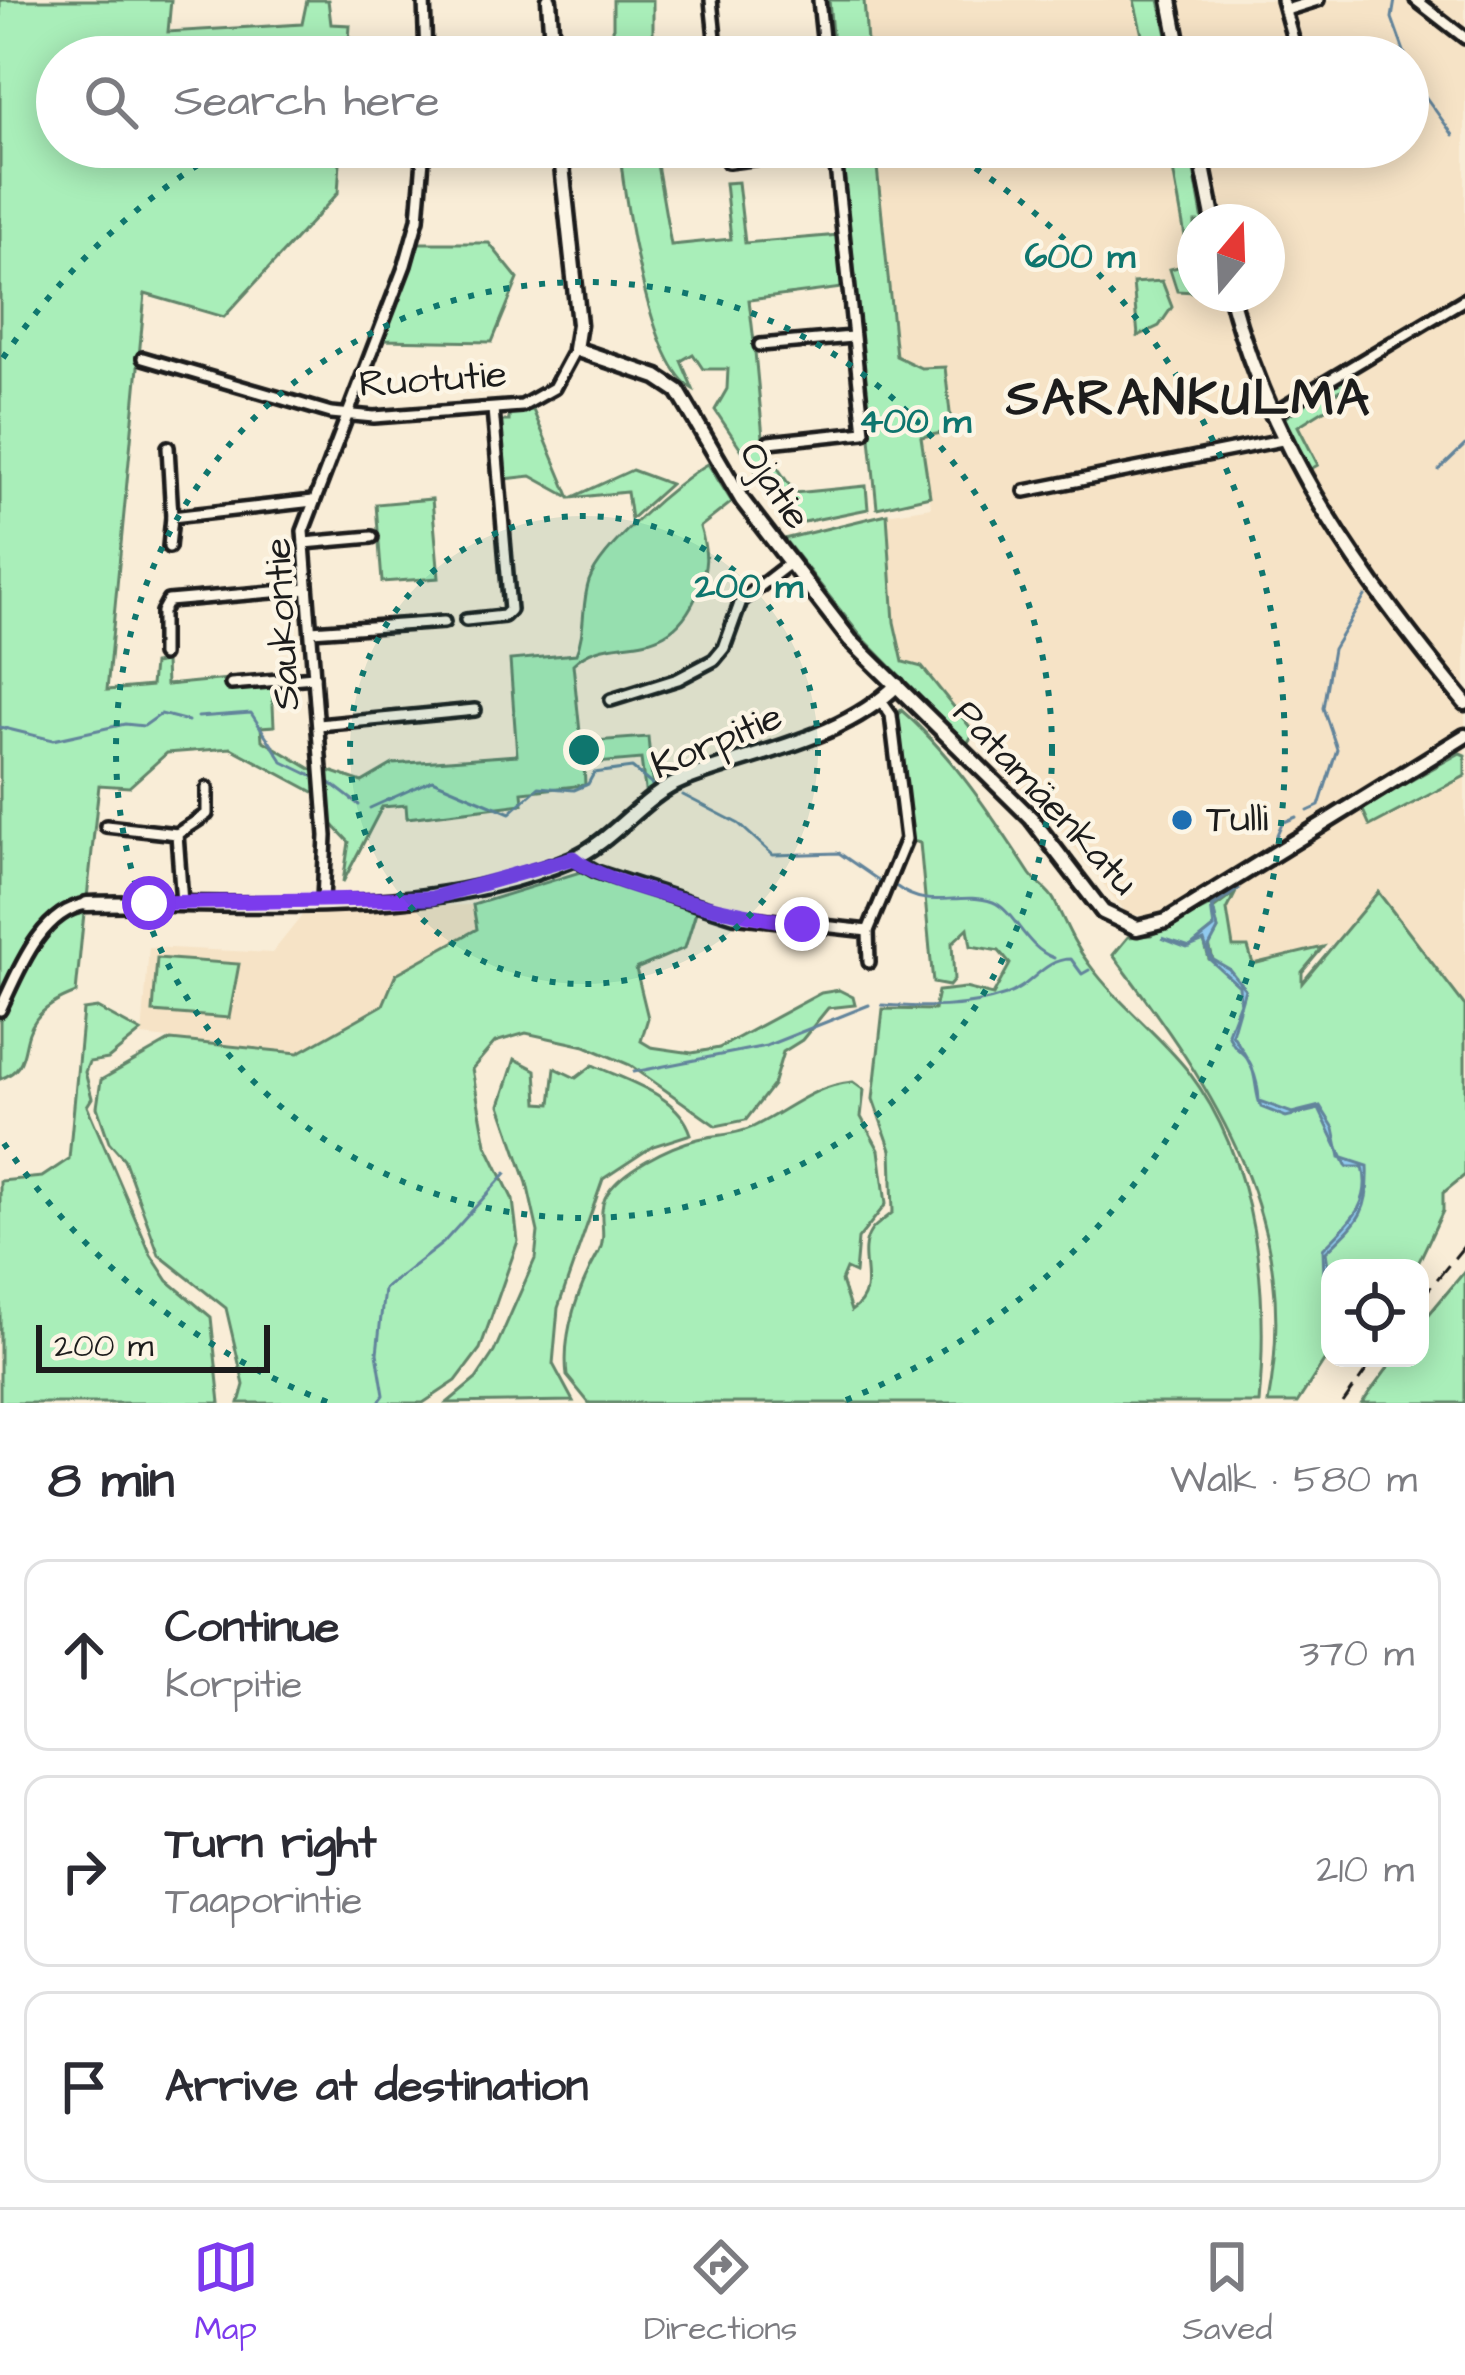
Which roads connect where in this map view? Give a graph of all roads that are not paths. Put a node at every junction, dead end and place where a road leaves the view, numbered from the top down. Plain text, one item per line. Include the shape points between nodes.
1 (424, 0) edge
2 (549, 0) edge
3 (712, 0) edge
4 (819, 0) edge
5 (1170, 0) edge
6 (1318, 0) edge
7 (1417, 0) edge
8 (1284, 5) edge
9 (425, 36) edge
10 (552, 36) edge
11 (715, 36) edge
12 (822, 36) edge
13 (1177, 36) edge
14 (1292, 36) edge
15 (1465, 38) edge
16 (421, 168) edge
17 (562, 168) edge
18 (836, 168) edge
19 (1203, 168) edge
20 (1210, 204) edge
21 (1465, 299) edge
22 (1236, 312) edge
23 (852, 337) junction
24 (760, 344) dead end
25 (575, 350) junction
26 (143, 358) dead end
27 (493, 410) junction
28 (347, 416) junction
29 (1271, 416) junction
30 (1282, 440) junction
31 (770, 442) dead end
32 (169, 447) dead end
33 (1025, 491) dead end
34 (313, 501) junction
35 (172, 517) junction
36 (372, 537) dead end
37 (304, 543) junction
38 (169, 547) dead end
39 (790, 563) junction
40 (307, 589) junction
41 (466, 620) dead end
42 (444, 622) dead end
43 (311, 632) junction
44 (162, 655) dead end
45 (314, 676) junction
46 (231, 684) dead end
47 (897, 685) junction
48 (611, 700) dead end
49 (881, 701) junction
50 (1465, 704) edge
51 (475, 710) dead end
52 (319, 725) junction
53 (1465, 736) edge
54 (207, 788) dead end
55 (106, 826) dead end
56 (177, 834) junction
57 (573, 858) junction
58 (323, 902) junction
59 (182, 903) junction
60 (87, 904) joint
61 (868, 931) junction
62 (869, 962) dead end
63 (0, 1010) edge

1 - 9 street
2 - 10 street
3 - 11 street
4 - 12 street
5 - 13 street
6 - 8 street
7 - 15 street
8 - 14 street
16 - 28 street, Saukontie via 410,246
17 - 25 street
18 - 23 street
19 - 20 street
21 - 29 street
22 - 29 street
23 - 24 street
23 - 31 street via 864,432
25 - 27 street, Ruotutie via 544,397
25 - 39 street, Ojatie via 679,392
26 - 28 street, Ruotutie
27 - 28 street, Ruotutie
27 - 41 street via 510,610
28 - 34 street, Saukontie
29 - 30 street
30 - 33 street
30 - 50 street via 1333,532
32 - 35 street
34 - 35 street
34 - 37 street, Saukontie
35 - 38 street
36 - 37 street
37 - 40 street, Saukontie
39 - 47 street, Ojatie
39 - 48 street via 741,601 714,660
40 - 43 street, Saukontie
40 - 44 street via 168,601
42 - 43 street
43 - 45 street, Saukontie
45 - 46 street
45 - 52 street, Saukontie
47 - 49 street
47 - 53 street, Patamäenkatu via 1030,818 1103,912 1137,928 1166,921
49 - 57 street, Korpitie via 865,714 679,782
49 - 61 street via 891,715 907,839
51 - 52 street
52 - 58 street, Saukontie
54 - 56 street via 207,814
55 - 56 street
56 - 59 street
57 - 58 street, Korpitie via 454,896
57 - 61 street via 733,916
58 - 59 street, Korpitie
59 - 60 street, Korpitie
60 - 63 street via 46,927
61 - 62 street

